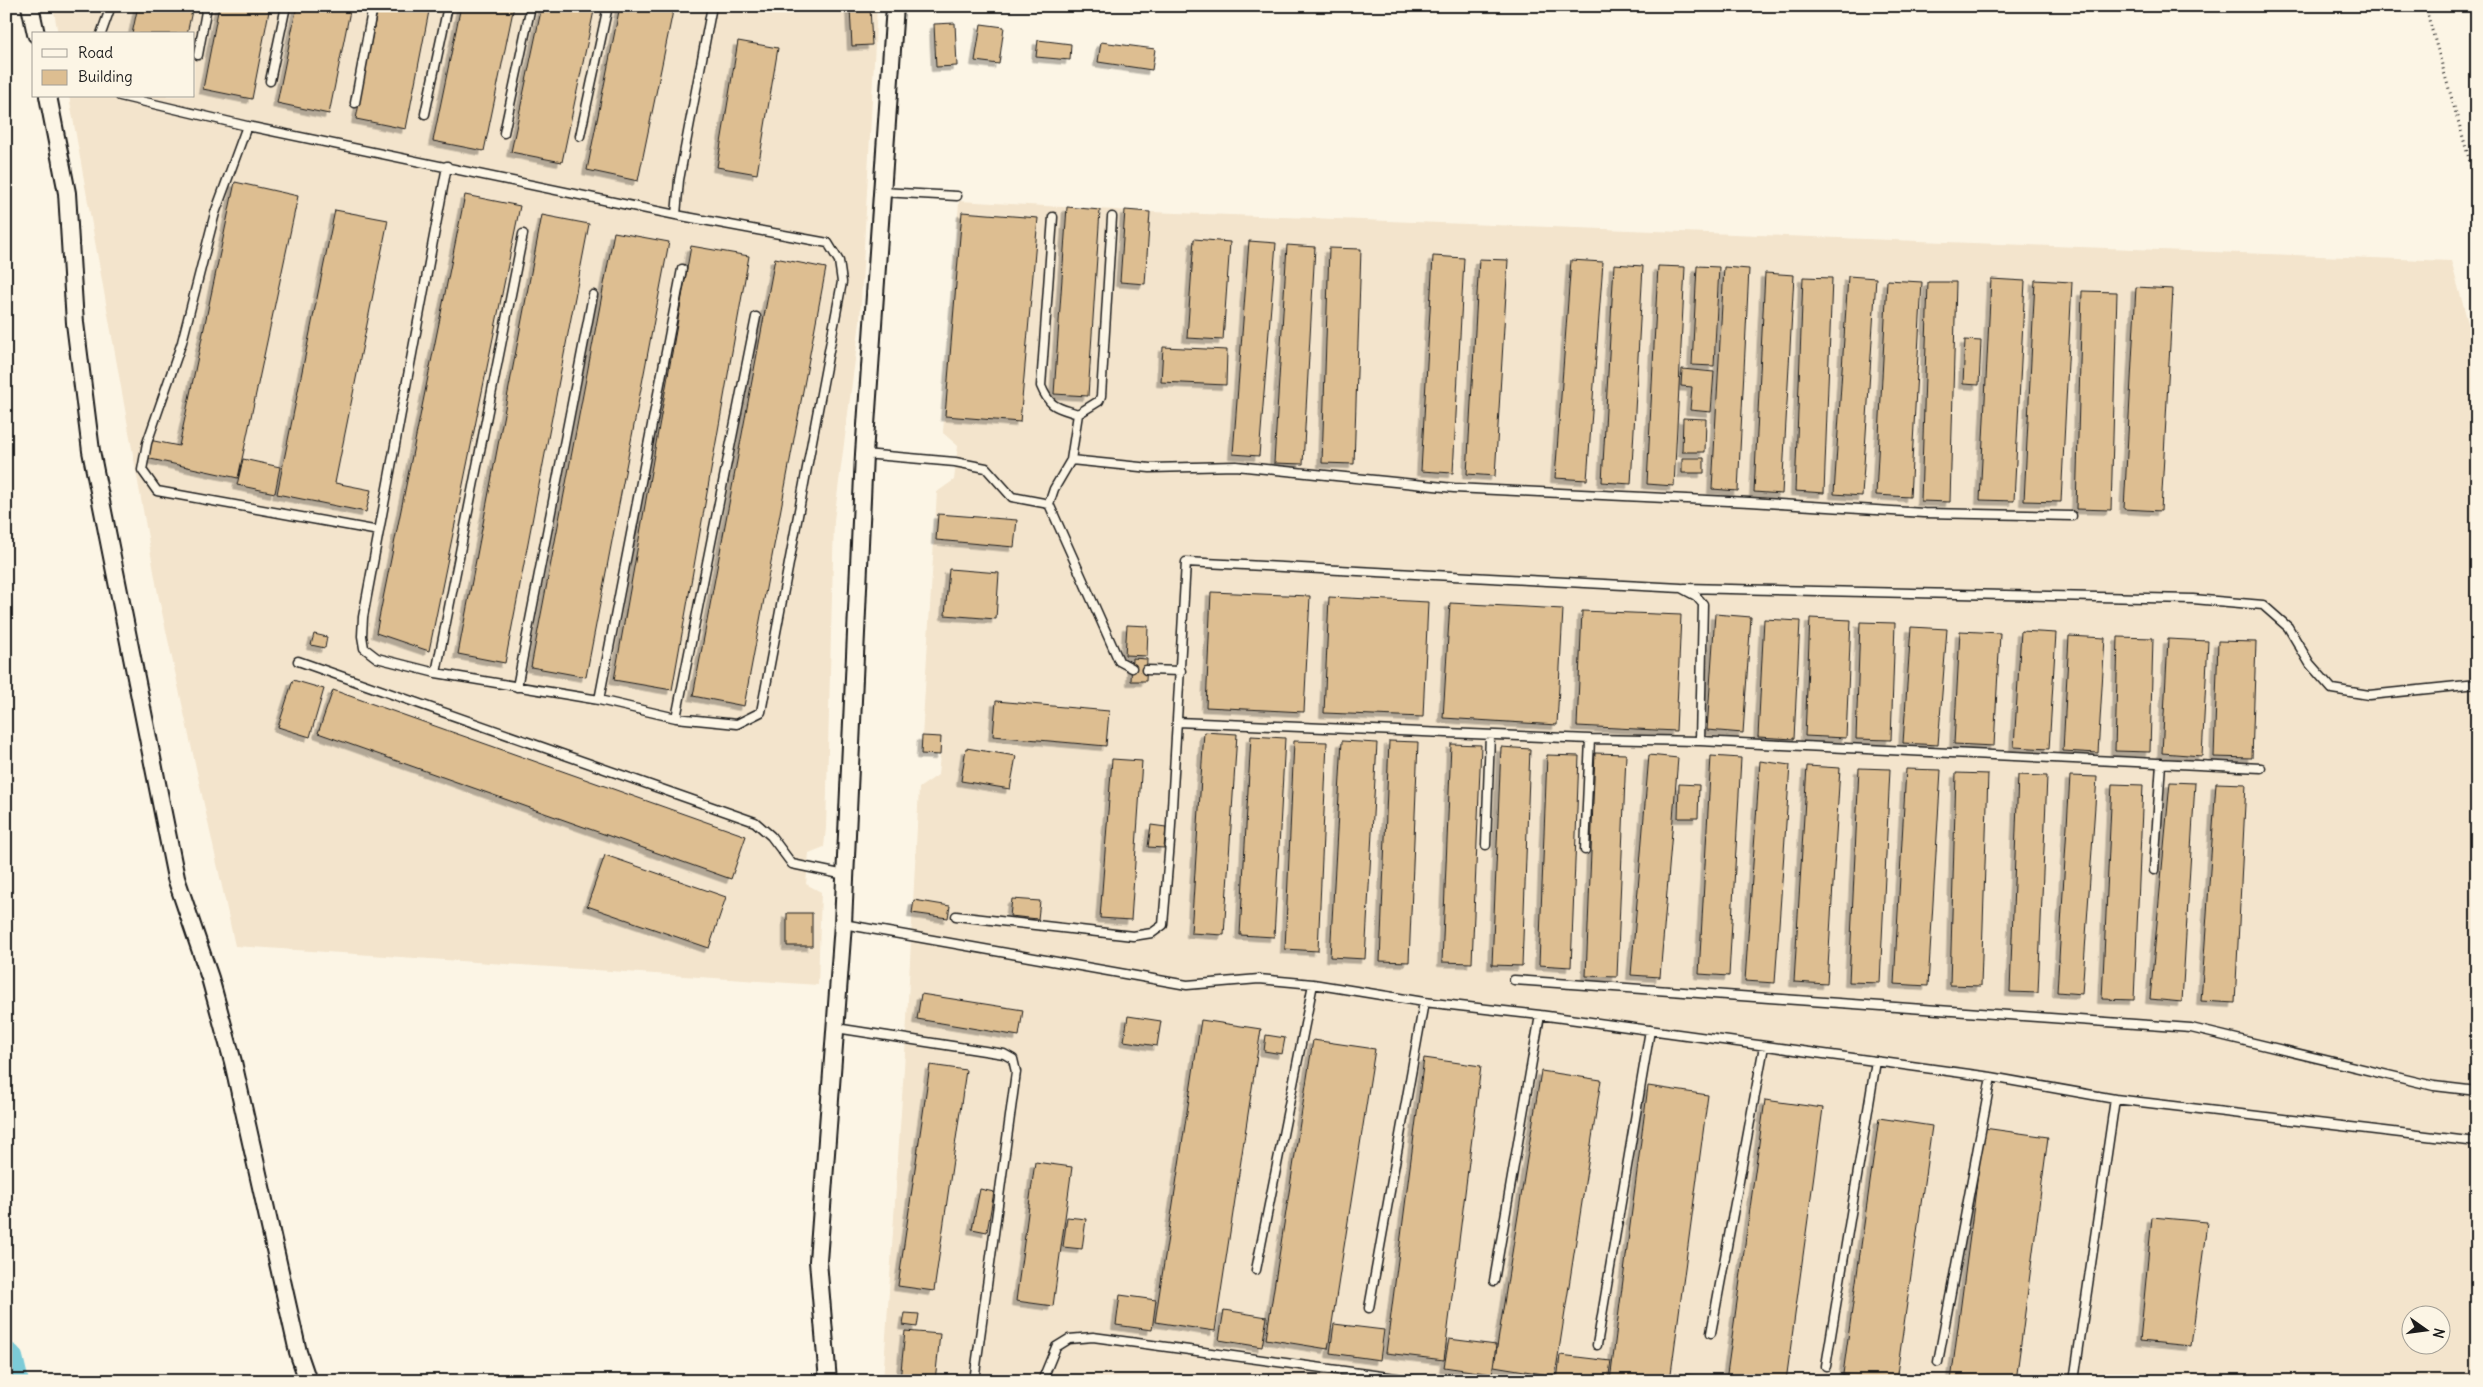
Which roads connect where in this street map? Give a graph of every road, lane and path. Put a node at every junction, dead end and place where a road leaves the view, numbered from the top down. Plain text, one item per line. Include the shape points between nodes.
1 (30, 6) edge
2 (111, 6) edge
3 (207, 6) edge
4 (286, 6) edge
5 (373, 6) edge
6 (448, 6) edge
7 (531, 6) edge
8 (608, 6) edge
9 (712, 6) edge
10 (895, 6) edge
11 (2425, 6) edge
12 (36, 32) edge
13 (102, 32) edge
14 (198, 55) dead end
15 (270, 81) dead end
16 (48, 98) edge
17 (128, 98) edge
18 (355, 102) dead end
19 (425, 114) dead end
20 (247, 126) junction
21 (504, 132) dead end
22 (580, 136) dead end
23 (447, 166) junction
24 (2477, 186) edge
25 (881, 192) junction
26 (957, 196) dead end
27 (676, 215) junction
28 (1053, 217) dead end
29 (1112, 217) dead end
30 (523, 234) dead end
31 (682, 270) dead end
32 (593, 295) dead end
33 (756, 317) dead end
34 (1078, 414) junction
35 (864, 454) junction
36 (1071, 460) junction
37 (1049, 504) junction
38 (2072, 516) dead end
39 (379, 531) junction
40 (1681, 588) junction
41 (298, 661) dead end
42 (1132, 668) dead end
43 (1146, 670) dead end
44 (1181, 671) junction
45 (436, 673) junction
46 (2477, 684) edge
47 (517, 688) junction
48 (599, 700) junction
49 (676, 718) junction
50 (1177, 722) junction
51 (1490, 735) junction
52 (1590, 739) junction
53 (1700, 741) junction
54 (2161, 763) junction
55 (2261, 768) dead end
56 (1486, 845) dead end
57 (1585, 850) dead end
58 (2154, 870) dead end
59 (845, 875) junction
60 (956, 916) dead end
61 (843, 924) junction
62 (1514, 980) dead end
63 (1313, 984) junction
64 (1424, 1002) junction
65 (1540, 1015) junction
66 (836, 1028) junction
67 (1650, 1030) junction
68 (1764, 1046) junction
69 (1876, 1061) junction
70 (1991, 1077) junction
71 (2477, 1091) edge
72 (2115, 1099) junction
73 (2477, 1142) edge
74 (1256, 1270) dead end
75 (1494, 1281) dead end
76 (1369, 1308) dead end
77 (1711, 1334) dead end
78 (1597, 1345) dead end
79 (1938, 1362) dead end
80 (1826, 1366) dead end
81 (308, 1381) edge
82 (828, 1381) edge
83 (974, 1381) edge
84 (1042, 1381) edge
85 (1418, 1381) edge
86 (2074, 1381) edge

1 - 12 street
2 - 13 lane
3 - 14 lane
4 - 15 lane
5 - 18 lane
6 - 19 lane
7 - 21 lane
8 - 22 lane
9 - 27 lane via 679,180
10 - 25 street
11 - 24 path
16 - 81 street via 67,193 75,322 91,451 176,878 210,978 233,1062 298,1352
17 - 20 lane
20 - 23 lane
20 - 39 lane via 216,213 182,342 147,444 142,470 157,491
23 - 27 lane
23 - 39 lane
25 - 26 lane
25 - 35 street
27 - 49 lane via 828,243 839,260 842,282 761,712 737,724
28 - 34 lane via 1041,386 1047,401 1054,407
29 - 34 lane via 1101,396 1099,401
30 - 45 lane
31 - 48 lane
32 - 47 lane
33 - 49 lane
34 - 36 lane
35 - 37 lane via 986,468 1012,497
35 - 59 street
36 - 37 lane
36 - 38 lane via 1150,468 1236,466 1454,488 1924,513
37 - 42 lane via 1119,661
39 - 45 lane via 364,617 364,648 377,658
40 - 44 lane via 1186,562
40 - 46 lane via 2193,599 2263,605 2288,627 2310,664 2332,690 2369,695
40 - 53 lane via 1703,604
41 - 59 lane via 755,822 771,836 792,864
43 - 44 lane
44 - 50 lane
45 - 47 lane
47 - 48 lane
48 - 49 lane
50 - 51 lane
50 - 60 lane via 1162,924 1152,934 1132,936
51 - 52 lane
51 - 56 lane
52 - 53 lane
52 - 57 lane
53 - 54 lane
54 - 55 lane
54 - 58 lane
59 - 61 street
61 - 63 lane via 1187,985 1259,978
61 - 66 street
62 - 71 lane via 2191,1028 2434,1086
63 - 64 lane
63 - 74 lane
64 - 65 lane
64 - 76 lane
65 - 67 lane
65 - 75 lane
66 - 82 street via 818,1261
66 - 83 lane via 1004,1054 1013,1059 1016,1072
67 - 68 lane
67 - 78 lane
68 - 69 lane
68 - 77 lane
69 - 70 lane
69 - 80 lane
70 - 72 lane
70 - 79 lane
72 - 73 lane
72 - 86 lane
84 - 85 lane via 1056,1347 1068,1339 1093,1337

